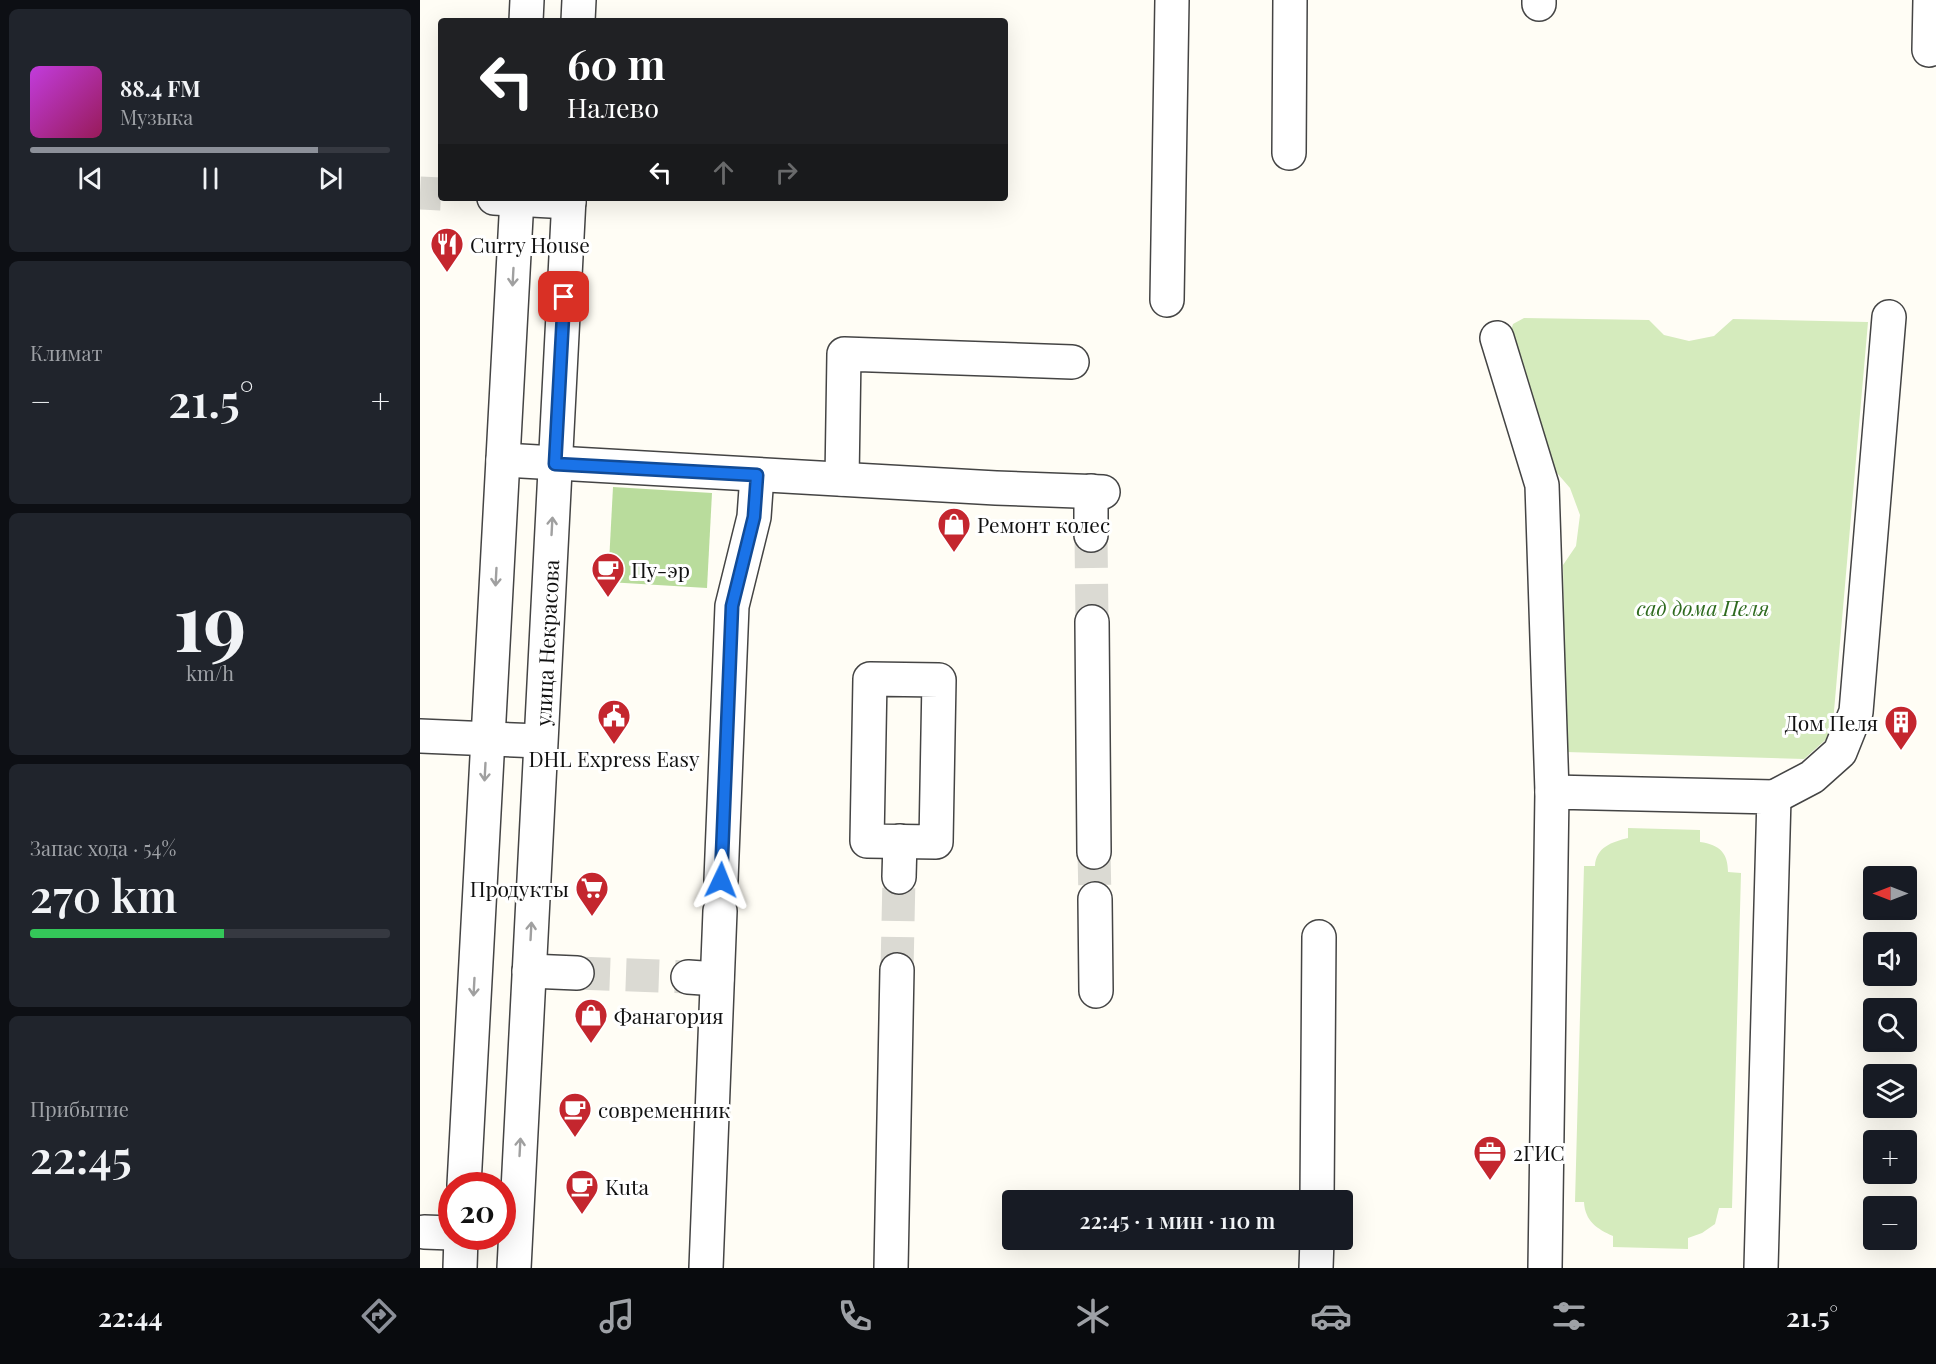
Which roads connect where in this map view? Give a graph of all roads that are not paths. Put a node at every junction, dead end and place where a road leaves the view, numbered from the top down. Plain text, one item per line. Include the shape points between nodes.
1 (527, 0) edge
2 (579, 0) edge
3 (1172, 0) edge
4 (1290, 0) edge
5 (1930, 0) edge
6 (526, 18) edge
7 (578, 18) edge
8 (1929, 50) dead end
9 (1289, 153) dead end
10 (510, 201) edge
11 (569, 201) edge
12 (1167, 300) dead end
13 (1889, 317) dead end
14 (1497, 338) dead end
15 (1072, 362) dead end
16 (503, 460) junction
17 (555, 464) junction
18 (757, 475) junction
19 (842, 479) junction
20 (1091, 535) tunnel mouth
21 (1092, 622) tunnel mouth
22 (420, 736) edge
23 (487, 738) junction
24 (540, 741) junction
25 (1552, 792) junction
26 (1774, 797) junction
27 (900, 841) junction
28 (1094, 852) tunnel mouth
29 (899, 877) tunnel mouth
30 (1095, 899) tunnel mouth
31 (1319, 937) dead end
32 (897, 970) tunnel mouth
33 (529, 971) junction
34 (577, 973) tunnel mouth
35 (1096, 991) dead end
36 (465, 1172) edge
37 (1317, 1190) edge
38 (461, 1250) edge
39 (1317, 1250) edge
40 (460, 1268) edge
41 (514, 1268) edge
42 (706, 1268) edge
43 (891, 1268) edge
44 (1316, 1268) edge
45 (1545, 1268) edge
46 (1761, 1268) edge

1 - 6 street
2 - 7 street
3 - 12 street
4 - 9 street
5 - 8 street
10 -> 16 street
11 - 17 street, улица Некрасова
13 - 26 street via 1856,712 1840,752 1812,777
14 - 25 street via 1542,485
15 - 19 street via 844,354
16 - 17 street
16 -> 23 street
17 - 18 street
24 -> 17 street, улица Некрасова
18 - 19 street
18 - 42 street via 754,517 732,606 721,896 703,978
19 - 20 street via 1097,491
21 - 28 street
22 - 23 street
23 - 24 street
23 -> 36 street
33 -> 24 street, улица Некрасова
25 - 26 street
25 - 45 street
26 - 46 street
27 - 27 street via 867,841 870,679 939,680 936,842
27 - 29 street
30 - 35 street
31 - 37 street
32 - 43 street
33 - 34 street
41 -> 33 street, улица Некрасова
38 - 40 street
39 - 44 street

